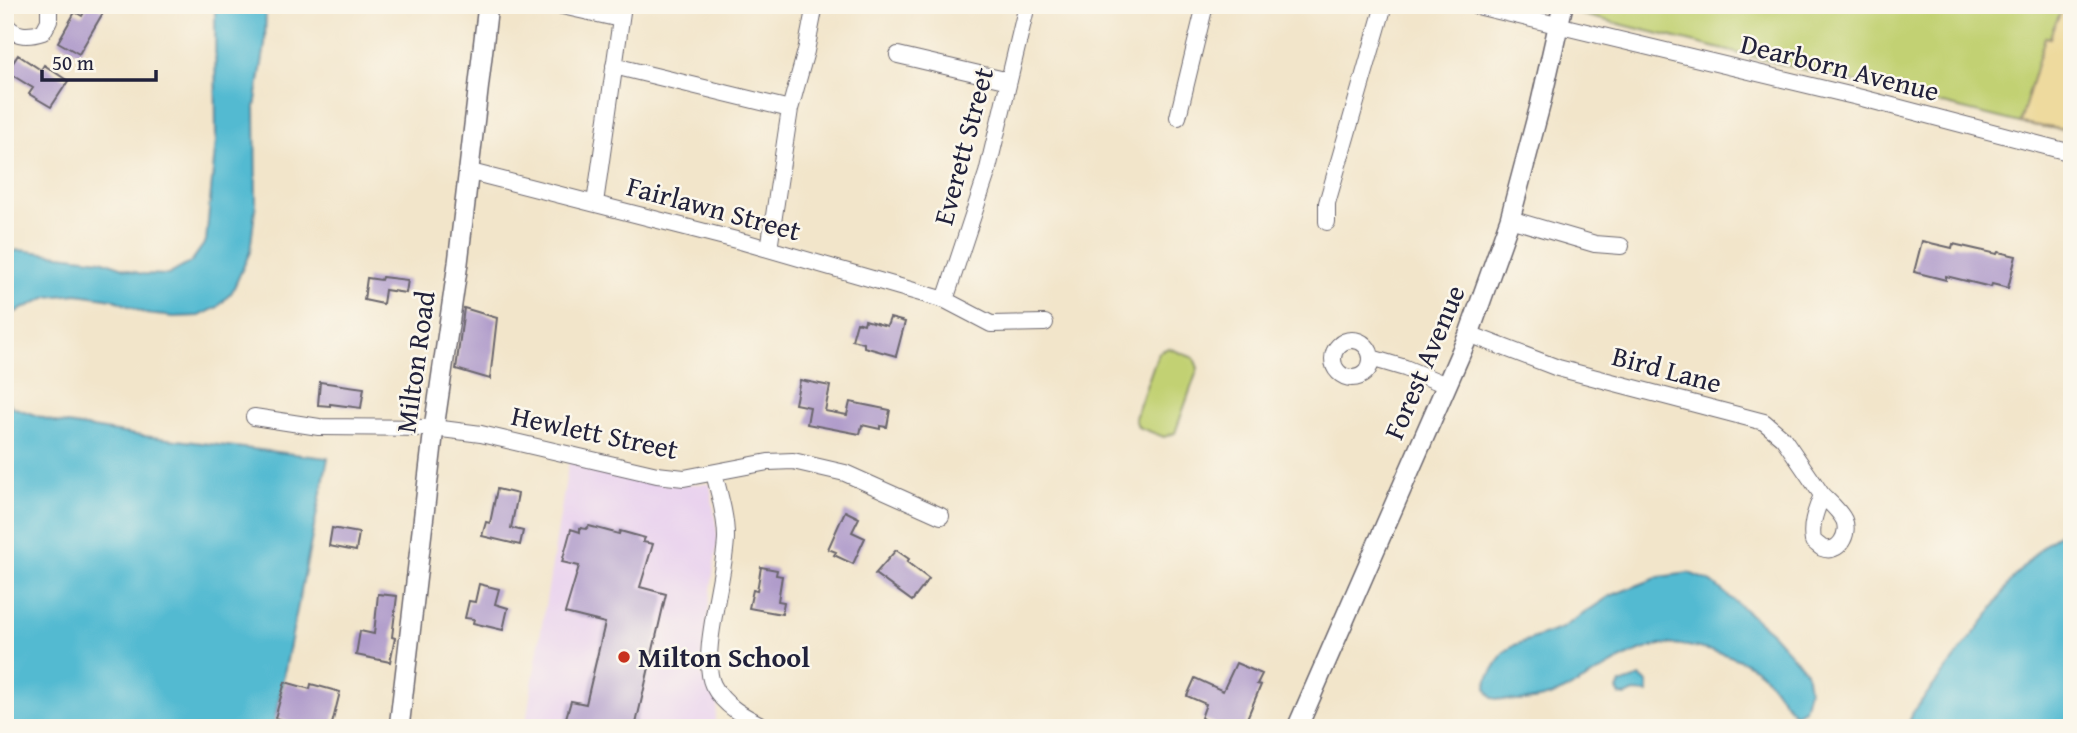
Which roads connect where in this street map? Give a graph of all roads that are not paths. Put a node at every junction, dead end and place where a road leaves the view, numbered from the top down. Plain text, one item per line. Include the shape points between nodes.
1 (49, 5) edge
2 (488, 5) edge
3 (558, 5) edge
4 (815, 5) edge
5 (1027, 5) edge
6 (1205, 5) edge
7 (1384, 5) edge
8 (1473, 5) edge
9 (1563, 5) edge
10 (621, 12) edge
11 (5, 23) edge
12 (1559, 25) junction
13 (898, 55) dead end
14 (614, 66) junction
15 (1009, 80) junction
16 (790, 109) junction
17 (1178, 117) dead end
18 (2072, 153) edge
19 (467, 171) junction
20 (594, 203) junction
21 (1510, 219) junction
22 (1327, 222) dead end
23 (1621, 246) dead end
24 (769, 249) junction
25 (946, 300) junction
26 (1045, 323) dead end
27 (1469, 334) junction
28 (1371, 358) dead end
29 (1446, 386) junction
30 (254, 417) dead end
31 (433, 428) junction
32 (714, 474) junction
33 (1822, 495) dead end
34 (942, 516) dead end
35 (399, 728) edge
36 (767, 728) edge
37 (1297, 728) edge

1 - 11 street via 49,21 36,35 18,35
2 - 19 street, Milton Road
3 - 10 street
4 - 16 street
5 - 15 street, Everett Street
6 - 17 street
7 - 22 street via 1327,203
8 - 12 street, Dearborn Avenue
9 - 12 street, Forest Avenue
10 - 14 street
12 - 18 street, Dearborn Avenue
12 - 21 street, Forest Avenue
13 - 15 street
14 - 16 street
14 - 20 street
15 - 25 street, Everett Street
16 - 24 street
19 - 20 street, Fairlawn Street
19 - 31 street, Milton Road
20 - 24 street, Fairlawn Street
21 - 23 street via 1595,244
21 - 27 street, Forest Avenue
24 - 25 street, Fairlawn Street
25 - 26 street, Fairlawn Street via 991,324
27 - 29 street, Forest Avenue
27 - 33 street, Bird Lane via 1558,368 1764,422 1783,438
28 - 29 street
29 - 37 street, Forest Avenue
30 - 31 street, Hewlett Street via 320,427
31 - 32 street, Hewlett Street via 481,434 657,475
31 - 35 street, Milton Road
32 - 34 street via 768,462 810,464 845,473
32 - 36 street, Hewlett Street via 726,539 709,663 713,685 730,707

